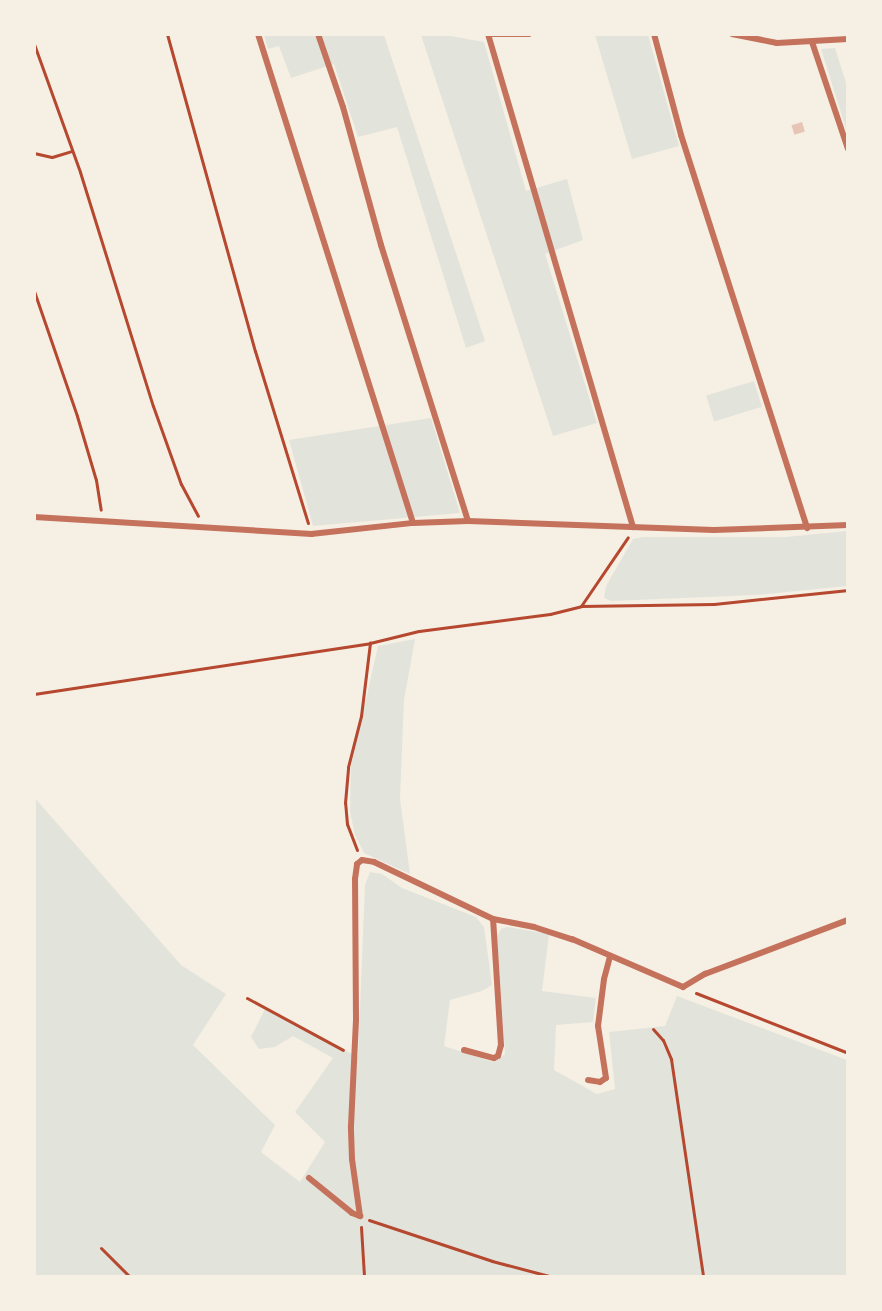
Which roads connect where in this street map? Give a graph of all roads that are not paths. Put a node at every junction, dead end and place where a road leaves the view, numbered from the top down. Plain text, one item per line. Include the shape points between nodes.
1 (258, 34) edge
2 (318, 34) edge
3 (489, 34) edge
4 (529, 34) edge
5 (654, 34) edge
6 (732, 34) edge
7 (848, 39) edge
8 (812, 42) junction
9 (848, 149) edge
10 (34, 518) edge
11 (468, 521) junction
12 (413, 523) junction
13 (848, 525) edge
14 (633, 527) junction
15 (807, 528) junction
16 (493, 919) junction
17 (848, 920) edge
18 (610, 957) junction
19 (464, 1050) dead end
20 (588, 1080) dead end
21 (309, 1178) dead end

1 - 12 street
2 - 11 street
3 - 4 street
3 - 14 street
5 - 15 street via 681,135
6 - 8 street via 766,42
7 - 8 street
8 - 9 street
10 - 12 street via 311,534
11 - 12 street
11 - 14 street
13 - 15 street
14 - 15 street
16 - 18 street via 544,930
16 - 19 street via 501,1045 494,1058
16 - 21 street via 374,862 362,860 357,864 352,1160 360,1216
17 - 18 street via 705,974 683,987
18 - 20 street via 598,1026 606,1078 600,1082

